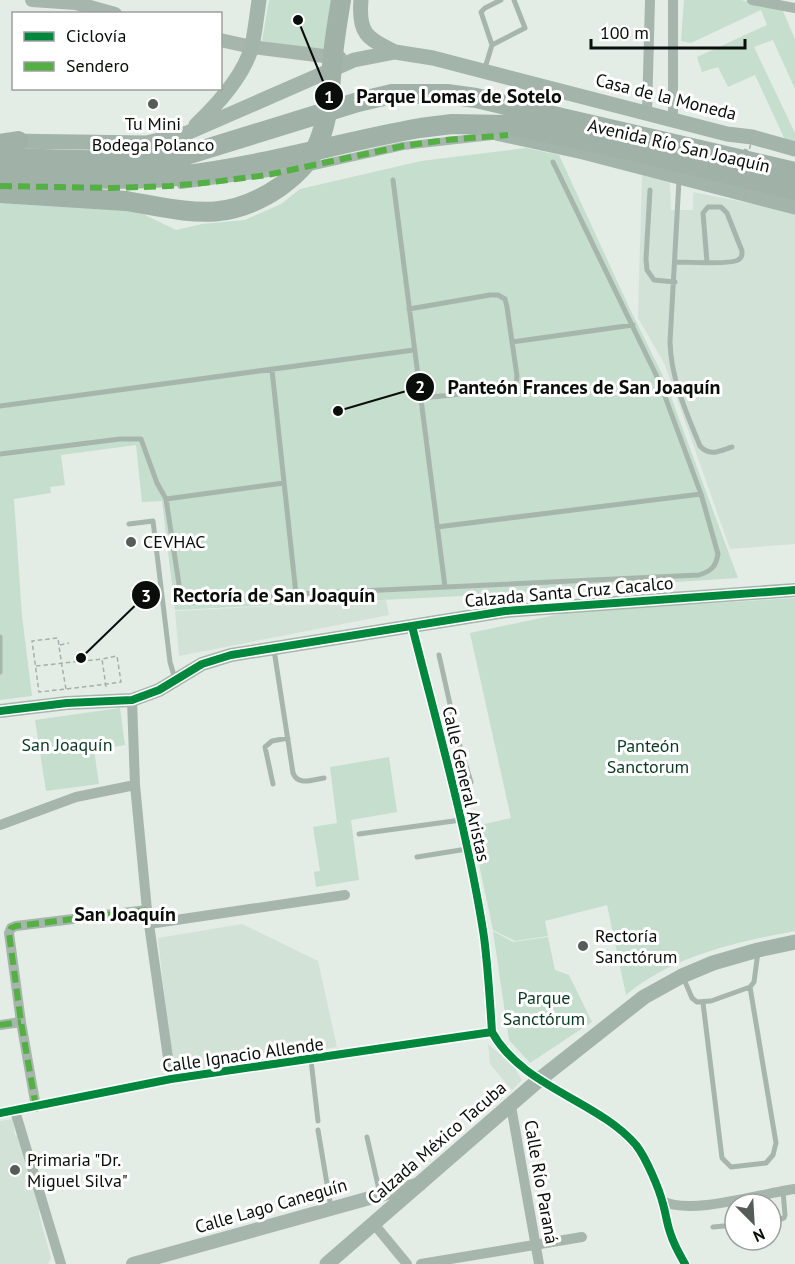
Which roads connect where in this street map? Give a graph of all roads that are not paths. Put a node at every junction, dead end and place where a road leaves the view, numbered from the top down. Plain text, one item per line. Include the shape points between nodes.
1 (32, 0) edge
2 (260, 0) edge
3 (341, 0) edge
4 (361, 0) edge
5 (501, 0) edge
6 (514, 0) edge
7 (650, 0) edge
8 (673, 0) edge
9 (752, 0) edge
10 (795, 8) edge
11 (108, 12) edge
12 (222, 40) edge
13 (492, 45) junction
14 (252, 47) junction
15 (395, 52) junction
16 (354, 60) junction
17 (484, 71) junction
18 (647, 113) junction
19 (673, 119) junction
20 (452, 124) junction
21 (187, 133) junction
22 (508, 135) junction
23 (6, 142) edge
24 (795, 148) edge
25 (0, 158) edge
26 (553, 162) dead end
27 (795, 172) edge
28 (0, 176) edge
29 (680, 177) junction
30 (393, 180) dead end
31 (0, 186) edge
32 (650, 190) dead end
33 (795, 190) edge
34 (0, 193) edge
35 (795, 207) edge
36 (675, 261) junction
37 (707, 262) junction
38 (675, 282) junction
39 (409, 309) junction
40 (633, 325) junction
41 (512, 342) junction
42 (414, 350) junction
43 (272, 370) junction
44 (422, 398) junction
45 (0, 406) edge
46 (732, 447) dead end
47 (0, 454) edge
48 (284, 483) junction
49 (701, 494) junction
50 (166, 499) junction
51 (129, 524) dead end
52 (437, 527) junction
53 (445, 587) junction
54 (795, 590) edge
55 (296, 594) junction
56 (412, 626) junction
57 (0, 637) edge
58 (274, 648) junction
59 (438, 655) dead end
60 (0, 672) edge
61 (175, 679) junction
62 (132, 700) junction
63 (0, 711) edge
64 (288, 738) junction
65 (458, 740) junction
66 (440, 741) junction
67 (324, 778) dead end
68 (471, 782) dead end
69 (273, 784) dead end
70 (135, 785) junction
71 (461, 820) junction
72 (0, 825) edge
73 (359, 834) dead end
74 (467, 849) junction
75 (417, 857) dead end
76 (345, 895) dead end
77 (147, 910) junction
78 (149, 924) junction
79 (795, 942) edge
80 (758, 950) junction
81 (682, 976) junction
82 (750, 987) junction
83 (703, 1003) junction
84 (21, 1022) junction
85 (0, 1025) edge
86 (492, 1032) junction
87 (310, 1060) junction
88 (540, 1079) junction
89 (171, 1080) junction
90 (511, 1106) junction
91 (36, 1107) junction
92 (15, 1111) junction
93 (0, 1113) edge
94 (318, 1121) dead end
95 (318, 1130) dead end
96 (367, 1137) dead end
97 (420, 1184) junction
98 (795, 1189) edge
99 (783, 1191) junction
100 (380, 1194) junction
101 (663, 1201) junction
102 (684, 1206) junction
103 (331, 1208) junction
104 (783, 1218) edge
105 (667, 1223) junction
106 (374, 1224) junction
107 (723, 1226) edge
108 (712, 1227) dead end
109 (582, 1237) dead end
110 (535, 1244) junction
111 (61, 1264) edge
112 (133, 1264) edge
113 (327, 1264) edge
114 (407, 1264) edge
115 (421, 1264) edge
116 (539, 1264) edge
117 (686, 1264) edge

1 - 11 street via 76,3
2 - 14 main road
3 - 34 highway, bridge via 326,120 319,142 304,165 264,198 220,212
4 - 15 main road via 360,17 366,35
5 - 13 lane via 481,12
6 - 13 lane via 525,28
7 - 18 street
8 - 19 street
9 - 10 street
12 - 14 street
13 - 17 lane
14 - 16 street
14 - 21 main road via 237,78 212,110
15 - 16 main road, Casa de la Moneda
15 - 17 main road, Casa de la Moneda
16 - 21 main road, Casa de la Moneda
17 - 18 main road, Casa de la Moneda
18 - 19 main road, Casa de la Moneda
19 - 24 main road, Casa de la Moneda
20 - 22 main road
20 - 28 highway, Avenida Río San Joaquín via 178,176
20 - 33 highway, Avenida Río San Joaquín via 509,125
21 - 23 main road via 147,142
22 - 29 main road
22 - 31 street via 403,146 267,175 213,182 111,188
25 - 27 highway, Avenida Río San Joaquín via 121,161 180,157 358,102 418,93 476,98
26 - 40 lane
29 - 35 main road
29 - 36 lane
30 - 39 lane
32 - 38 lane via 647,270 654,280
36 - 37 lane
36 - 38 lane
37 - 37 lane via 733,261 742,256 727,213 721,207 708,207 703,213
38 - 46 lane via 670,342 675,380 705,452
39 - 41 lane via 498,295 505,298
39 - 42 lane
40 - 41 lane
40 - 49 lane via 660,382
41 - 44 lane via 517,376 516,385 510,389
42 - 43 lane
42 - 44 lane
43 - 45 lane
43 - 48 lane
44 - 52 lane
47 - 50 lane via 141,439
48 - 50 lane
48 - 55 lane
49 - 52 lane
49 - 53 lane via 718,555 716,564 699,575
50 - 55 lane via 178,585 185,598 193,602
51 - 61 lane via 153,521
52 - 53 lane
53 - 55 lane
54 - 56 street, Calzada Santa Cruz Cacalco via 504,611
56 - 58 street, Calzada Santa Cruz Cacalco
56 - 66 street, Calle General Aristas
57 - 60 lane
58 - 61 street, Calzada Santa Cruz Cacalco via 216,659
58 - 64 lane
59 - 65 lane
61 - 62 street, Calzada Santa Cruz Cacalco
62 - 63 street, Calzada Santa Cruz Cacalco
62 - 70 street
64 - 67 lane via 292,773 297,780
64 - 69 lane via 272,741 266,747
65 - 66 lane
65 - 68 lane
66 - 71 street, Calle General Aristas
70 - 72 street via 76,797
70 - 77 street
71 - 73 lane
71 - 74 street, Calle General Aristas
74 - 75 lane
74 - 86 street, Calle General Aristas via 484,937
76 - 78 street
77 - 78 street
77 - 84 street via 11,928
78 - 89 street
79 - 80 main road, Calzada México Tacuba
80 - 81 main road, Calzada México Tacuba
80 - 82 lane
81 - 83 lane via 692,998
81 - 88 main road, Calzada México Tacuba via 644,997
82 - 83 lane
82 - 83 lane via 776,1143 766,1163 731,1167 722,1158
84 - 85 street
84 - 91 street
86 - 87 street, Calle Ignacio Allende
86 - 88 street via 507,1055
87 - 89 street, Calle Ignacio Allende
87 - 94 lane
88 - 90 main road, Calzada México Tacuba
88 - 101 street via 627,1136 645,1160
89 - 91 street, Calle Ignacio Allende
90 - 97 main road, Calzada México Tacuba
90 - 110 street, Calle Río Paraná
91 - 92 street, Calle Ignacio Allende
92 - 93 street, Calle Ignacio Allende
92 - 111 street
95 - 103 lane
96 - 100 lane
97 - 100 street, Calle Lago Caneguín
97 - 106 main road, Calzada México Tacuba
98 - 99 street
99 - 102 street
99 - 104 lane
100 - 103 street, Calle Lago Caneguín
101 - 102 street
101 - 105 street
102 - 105 street
103 - 112 street, Calle Lago Caneguín
105 - 117 street
106 - 113 main road, Calzada México Tacuba
106 - 114 street
107 - 108 lane
109 - 110 street
110 - 115 street
110 - 116 street, Calle Río Paraná

